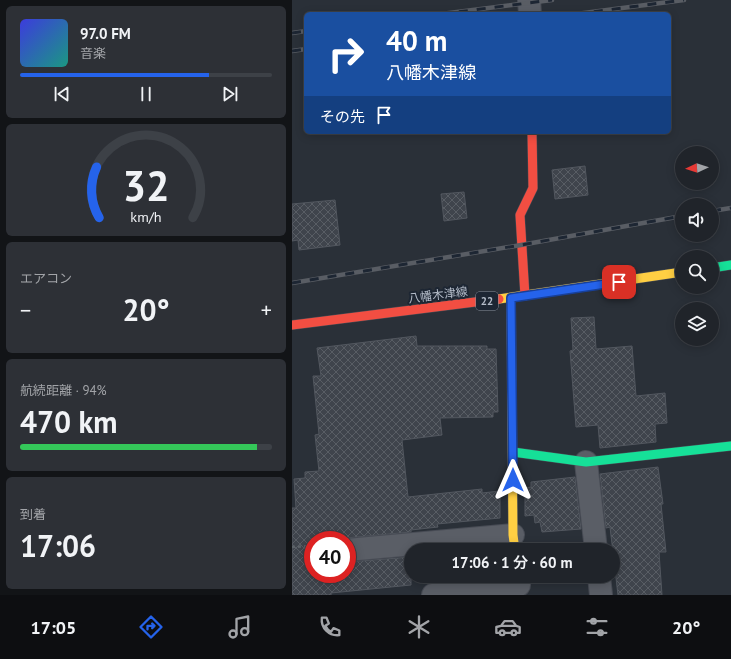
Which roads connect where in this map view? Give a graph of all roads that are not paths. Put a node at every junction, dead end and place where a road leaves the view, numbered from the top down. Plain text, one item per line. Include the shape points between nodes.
1 (529, 0) edge
2 (530, 12) edge
3 (532, 134) edge
4 (731, 265) edge
5 (719, 267) edge
6 (675, 273) edge
7 (526, 296) junction
8 (511, 298) junction
9 (292, 325) edge
10 (731, 446) edge
11 (513, 452) junction
12 (586, 462) junction
13 (514, 543) edge
14 (595, 543) edge
15 (404, 548) edge
16 (356, 550) edge
17 (600, 583) edge
18 (519, 585) edge
19 (434, 595) edge
20 (601, 595) edge

1 - 2 street
3 - 7 street via 533,188 520,215
4 - 5 street
6 - 7 street, 八幡木津線 / 22
7 - 8 street, 八幡木津線 / 22
8 - 9 street, 八幡木津線 / 22
8 - 11 street
10 - 12 street
11 - 12 street
11 - 13 street
12 - 14 street
15 - 16 street
17 - 20 street
18 - 19 street

